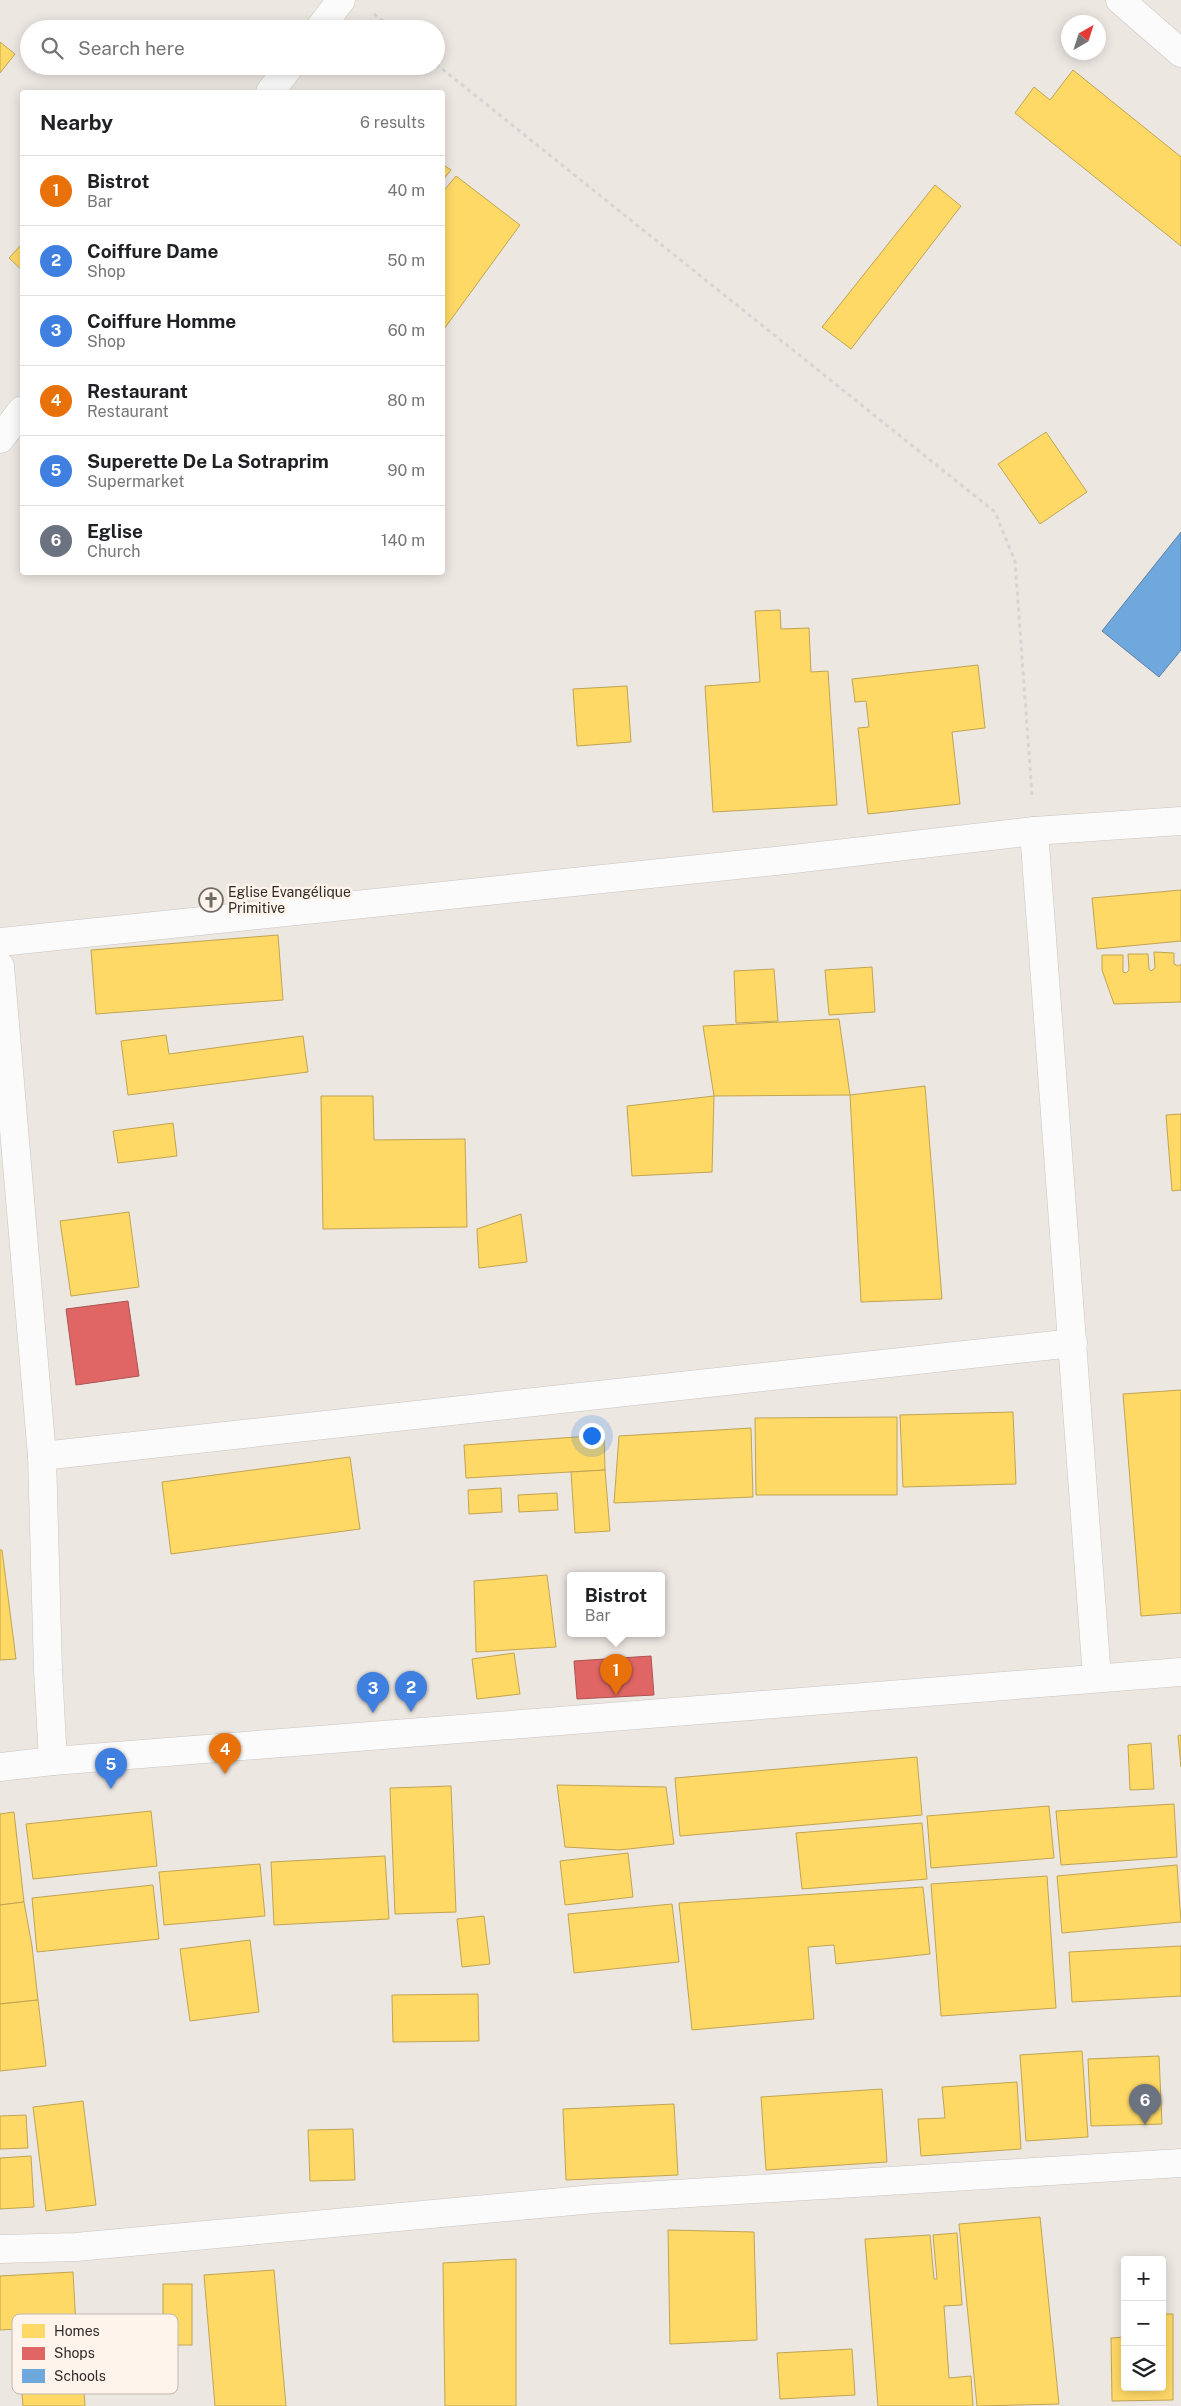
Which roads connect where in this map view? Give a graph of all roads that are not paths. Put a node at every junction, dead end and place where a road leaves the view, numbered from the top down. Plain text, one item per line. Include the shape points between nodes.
1 (341, 0) edge
2 (1120, 0) edge
3 (326, 20) edge
4 (1181, 54) edge
5 (283, 75) edge
6 (272, 90) edge
7 (20, 413) edge
8 (0, 439) edge
9 (1181, 821) edge
10 (1034, 831) junction
11 (0, 942) edge
12 (0, 966) edge
13 (1073, 1343) junction
14 (42, 1456) junction
15 (1181, 1672) edge
16 (1097, 1678) junction
17 (53, 1761) junction
18 (0, 1768) edge
19 (1181, 2163) edge
20 (0, 2249) edge

1 - 3 street
2 - 4 street
5 - 6 street
7 - 8 street
9 - 10 street
10 - 11 street
10 - 13 street
12 - 14 street
13 - 14 street
13 - 16 street
14 - 17 street
15 - 16 street
16 - 17 street
17 - 18 street
19 - 20 street via 594,2198 76,2248

